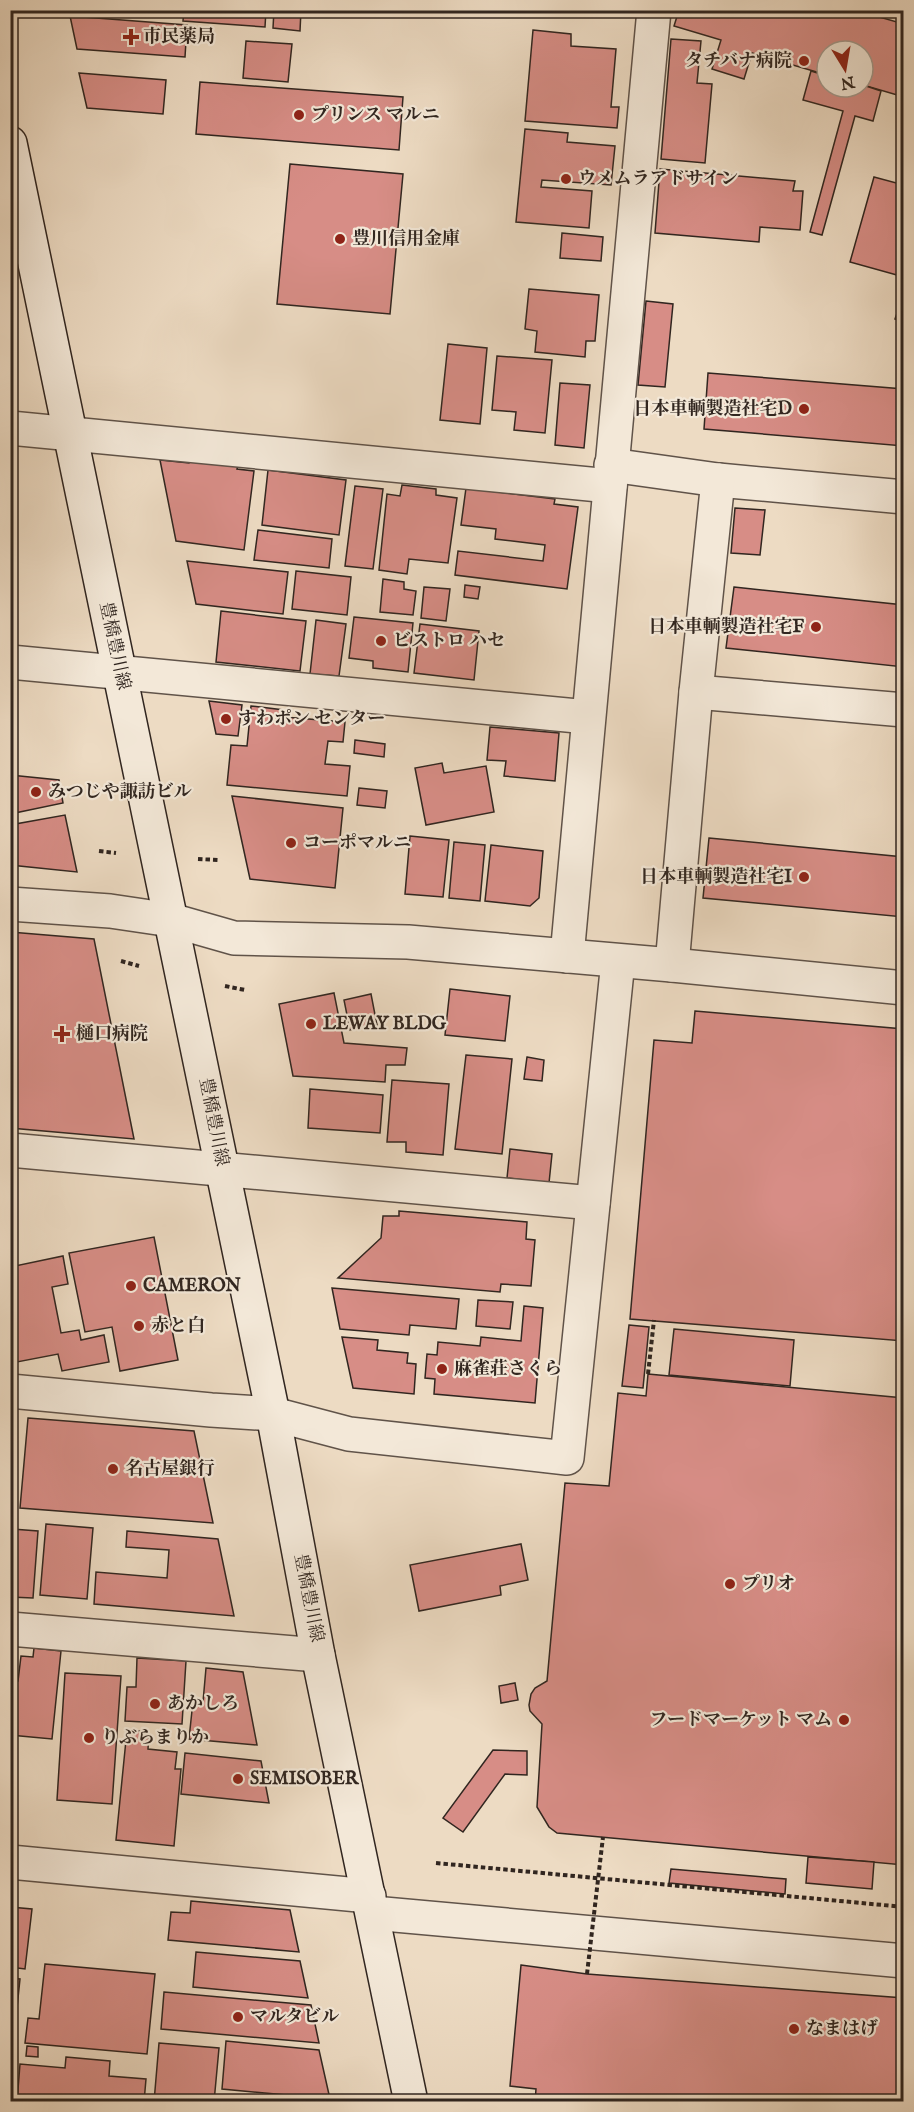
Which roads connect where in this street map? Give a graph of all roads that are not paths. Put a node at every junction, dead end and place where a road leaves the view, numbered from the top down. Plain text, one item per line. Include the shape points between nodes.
1 (650, 11) edge
2 (10, 143) edge
3 (15, 186) edge
4 (10, 428) edge
5 (70, 435) junction
6 (610, 476) junction
7 (718, 480) junction
8 (903, 497) edge
9 (10, 662) edge
10 (120, 671) junction
11 (696, 692) junction
12 (903, 710) edge
13 (588, 717) junction
14 (10, 904) edge
15 (171, 921) junction
16 (567, 956) junction
17 (618, 961) junction
18 (672, 965) junction
19 (903, 988) edge
20 (10, 1150) edge
21 (222, 1168) junction
22 (593, 1203) junction
23 (10, 1391) edge
24 (273, 1414) junction
25 (10, 1629) edge
26 (318, 1655) junction
27 (10, 1862) edge
28 (371, 1905) junction
29 (903, 1961) edge
30 (411, 2102) edge

1 - 6 street
2 - 3 street, 豊橋豊川線
3 - 5 street, 豊橋豊川線
4 - 5 street
5 - 6 street
5 - 10 street, 豊橋豊川線
6 - 7 street
6 - 13 street
7 - 8 street
7 - 11 street
9 - 10 street
10 - 13 street
10 - 15 street, 豊橋豊川線
11 - 12 street
11 - 18 street
13 - 16 street
14 - 15 street
15 - 16 street via 234,938 408,942
15 - 21 street, 豊橋豊川線
16 - 17 street
17 - 18 street
17 - 22 street
18 - 19 street
20 - 21 street
21 - 22 street
21 - 24 street, 豊橋豊川線
22 - 24 street via 567,1458 349,1434
23 - 24 street
24 - 26 street, 豊橋豊川線
25 - 26 street
26 - 28 street, 豊橋豊川線
27 - 28 street
28 - 29 street
28 - 30 street, 豊橋豊川線

